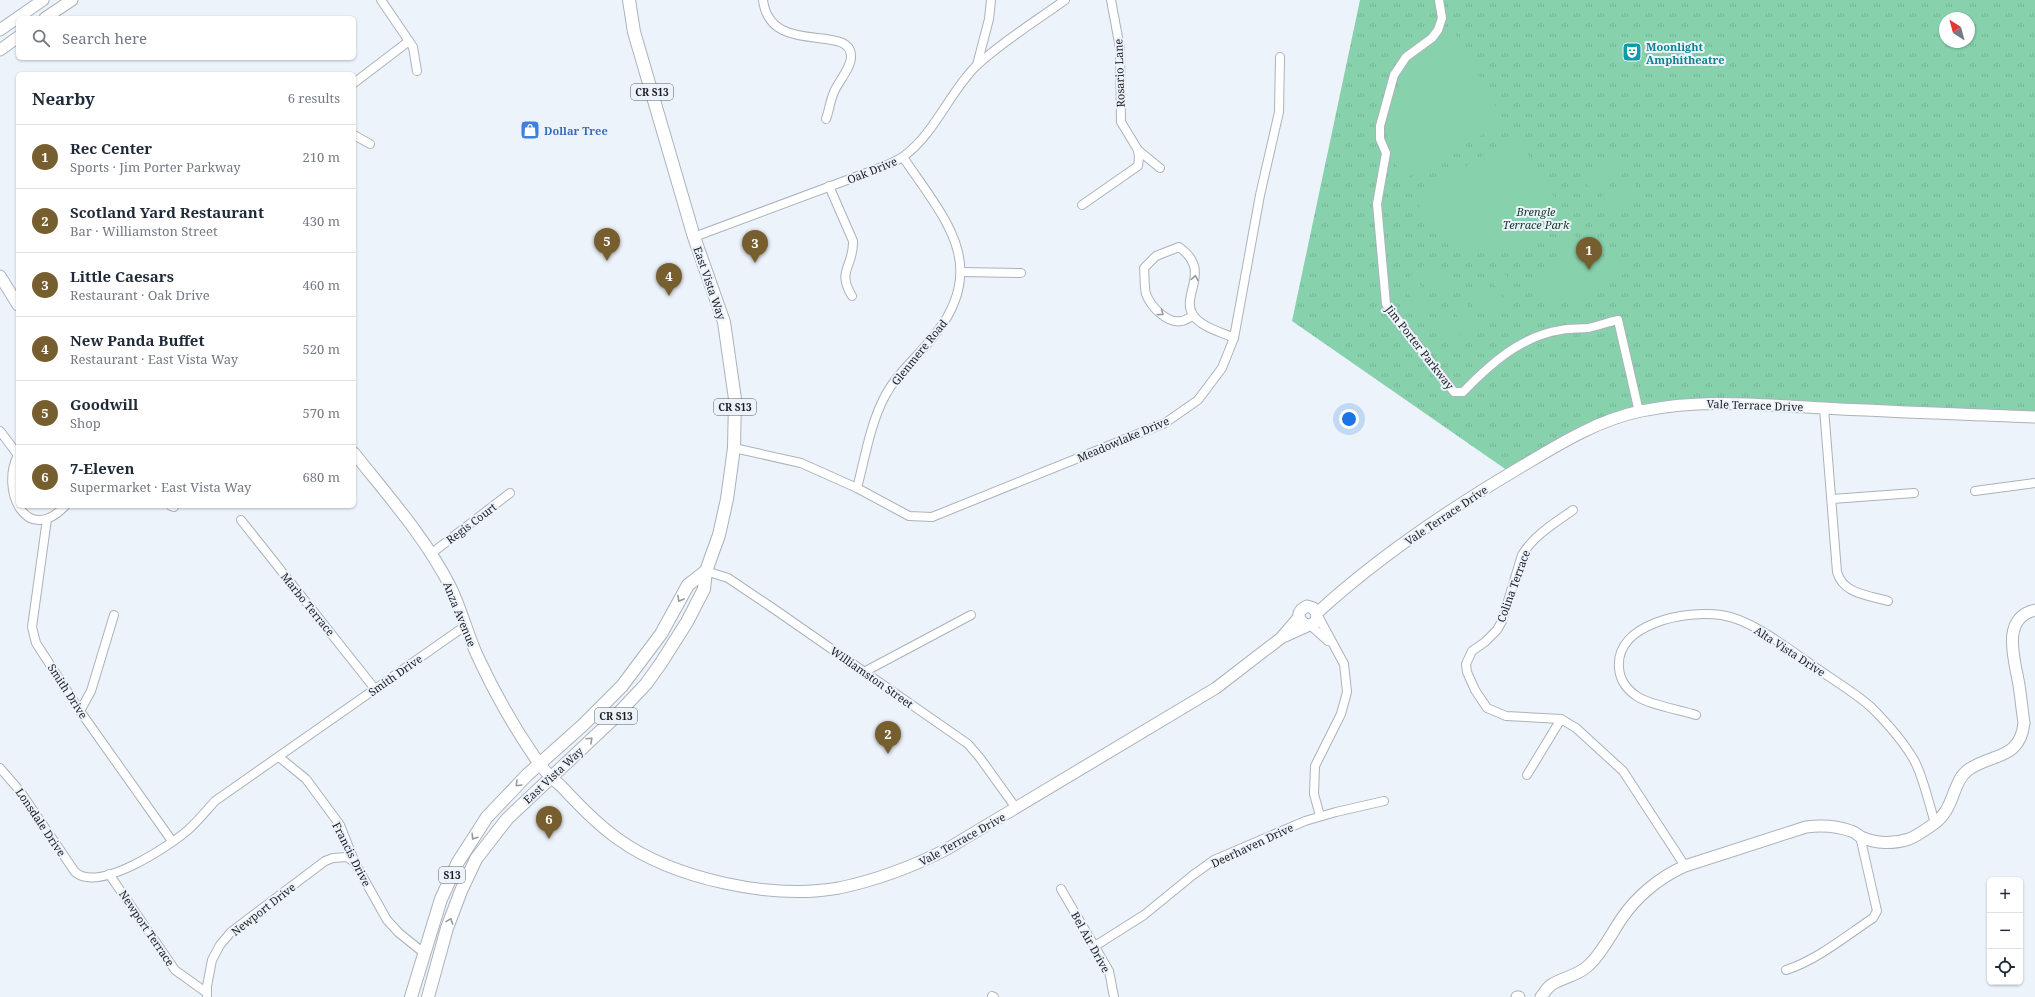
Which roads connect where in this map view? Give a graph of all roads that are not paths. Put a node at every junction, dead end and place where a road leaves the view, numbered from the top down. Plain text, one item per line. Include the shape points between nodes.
1 (43, 0) edge
2 (72, 0) edge
3 (381, 0) edge
4 (629, 0) edge
5 (763, 0) edge
6 (991, 0) edge
7 (1065, 0) edge
8 (1111, 0) edge
9 (1439, 0) edge
10 (20, 16) edge
11 (48, 16) edge
12 (16, 19) edge
13 (0, 30) edge
14 (16, 38) edge
15 (409, 41) junction
16 (0, 50) edge
17 (1280, 57) dead end
18 (976, 66) junction
19 (417, 71) dead end
20 (356, 81) edge
21 (826, 119) dead end
22 (356, 136) edge
23 (370, 144) dead end
24 (1138, 150) junction
25 (903, 157) junction
26 (1160, 168) dead end
27 (829, 186) junction
28 (1082, 205) dead end
29 (694, 237) junction
30 (960, 272) junction
31 (1021, 273) dead end
32 (0, 276) edge
33 (3, 290) edge
34 (852, 296) dead end
35 (16, 303) edge
36 (1193, 316) junction
37 (1234, 338) junction
38 (1824, 408) junction
39 (1639, 412) junction
40 (2035, 417) edge
41 (0, 431) edge
42 (734, 448) junction
43 (16, 452) edge
44 (356, 456) edge
45 (16, 457) edge
46 (3, 473) dead end
47 (2035, 483) edge
48 (857, 488) junction
49 (1975, 491) dead end
50 (510, 493) dead end
51 (1914, 493) dead end
52 (1832, 499) junction
53 (63, 508) edge
54 (11, 510) dead end
55 (1573, 510) dead end
56 (48, 519) junction
57 (241, 520) dead end
58 (432, 553) junction
59 (706, 571) junction
60 (1888, 601) dead end
61 (2035, 610) edge
62 (1316, 612) junction
63 (114, 615) dead end
64 (971, 615) dead end
65 (1299, 618) junction
66 (1309, 625) junction
67 (465, 626) junction
68 (1280, 638) junction
69 (1330, 642) junction
70 (864, 672) junction
71 (376, 689) junction
72 (80, 710) junction
73 (1696, 715) dead end
74 (1561, 719) junction
75 (279, 757) junction
76 (539, 764) junction
77 (0, 768) edge
78 (1526, 775) dead end
79 (551, 776) junction
80 (1384, 801) dead end
81 (1016, 808) junction
82 (1320, 816) junction
83 (1935, 823) junction
84 (1860, 836) junction
85 (172, 841) junction
86 (355, 863) junction
87 (1685, 866) junction
88 (110, 874) junction
89 (81, 877) joint
90 (1061, 889) dead end
91 (435, 915) junction
92 (1095, 946) junction
93 (424, 953) junction
94 (1786, 970) dead end
95 (428, 994) edge
96 (207, 995) edge
97 (411, 997) edge
98 (1114, 997) edge
99 (1541, 997) edge

1 - 10 main road
2 - 11 main road
3 - 15 street
4 - 29 main road, East Vista Way / CR S13 via 634,32
5 - 21 street via 764,7 780,30 792,35 830,38 845,43 851,51 852,59 833,93
6 - 18 street via 989,19
7 - 18 street, Oak Drive
8 - 24 street, Rosario Lane via 1120,48 1121,122
9 - 39 street, Jim Porter Parkway via 1442,18 1438,30 1432,38 1406,57 1394,75 1380,126 1380,139 1386,153 1377,204 1386,304 1454,392 1464,392 1481,373 1505,353 1532,338 1560,330 1588,328 1618,320
12 - 13 main road
14 - 16 main road
15 - 19 street via 413,47
15 - 20 street
17 - 37 street, Meadowlake Drive via 1279,112 1260,195
18 - 25 street, Oak Drive via 956,89 921,140
22 - 23 street
24 - 26 street
24 - 28 street via 1138,166
25 - 27 street, Oak Drive
25 - 30 street, Glenmere Road via 951,229 959,250
27 - 29 street, Oak Drive
27 - 34 street via 853,241 845,276 845,284
29 - 42 main road, East Vista Way / CR S13 via 724,322 735,399
30 - 31 street
30 - 48 street, Glenmere Road via 960,287 953,308 937,333 901,372 884,398
32 - 33 main road
33 - 35 main road
36 -> 36 street via 1190,308 1196,270 1186,251 1179,247 1156,256 1144,268 1146,293 1152,305 1173,320 1182,321
36 - 37 street via 1204,325
37 - 48 street, Meadowlake Drive via 1222,368 1198,400 1165,423 980,498 932,517 909,516
38 - 39 main road, Vale Terrace Drive via 1730,402 1686,404
38 - 40 main road, Vale Terrace Drive
38 - 52 street
39 - 62 main road, Vale Terrace Drive via 1603,423 1571,438 1436,519
41 - 43 street
42 - 48 street, Meadowlake Drive via 801,463
42 - 59 main road, East Vista Way / CR S13 via 719,535
44 - 58 main road, Anza Avenue
45 - 46 street
47 - 49 street
50 - 58 street, Regis Court
51 - 52 street
52 - 60 street via 1839,580 1852,591
53 - 56 street
54 - 56 street via 25,519
55 - 74 street, Colina Terrace via 1537,536 1527,547 1522,555 1502,622 1489,638 1472,651 1466,664 1475,690 1487,708 1506,716
56 - 72 street, Smith Drive via 32,627 36,643
57 - 71 street, Marbo Terrace
58 - 67 main road, Anza Avenue via 451,588
59 - 70 street, Williamston Street via 728,578
59 -> 76 main road, East Vista Way / CR S13 via 688,585 661,634 622,686
79 -> 59 main road, East Vista Way / CR S13 via 646,684 687,622 704,589
61 - 83 main road via 2020,618 2011,643 2024,723 2017,744 2006,754 1979,763 1967,772 1958,784 1944,815
62 - 65 main road via 1304,607
62 - 66 main road via 1316,622
62 - 69 street
63 - 72 street via 91,691
64 - 70 street
65 - 66 main road via 1302,623
65 - 68 main road, Vale Terrace Drive
66 - 68 main road, Vale Terrace Drive
66 - 69 street
67 - 71 street, Smith Drive
67 - 76 main road, Anza Avenue via 490,683
68 - 81 main road, Vale Terrace Drive via 1216,688
69 - 82 street via 1344,664 1346,692 1341,714 1315,766 1314,794
70 - 81 street, Williamston Street via 968,744
71 - 75 street, Smith Drive
72 - 85 street, Smith Drive
73 - 83 street, Alta Vista Drive via 1639,698 1627,689 1619,676 1618,661 1625,643 1638,632 1679,615 1722,615 1757,628 1855,694 1888,724 1914,760
74 - 78 street
74 - 87 street, Colina Terrace via 1576,728 1623,771
75 - 85 street, Smith Drive via 215,800 188,830
75 - 86 street, Francis Drive via 306,779 340,825
76 - 79 main road, Vale Terrace Drive
76 -> 91 main road, East Vista Way / S13 via 482,823 458,862
77 - 89 street, Lonsdale Drive via 20,791 75,872
79 - 81 main road, Vale Terrace Drive via 582,810 619,840 653,858 694,875 743,887 770,890 837,888 886,876 912,867 947,849
95 -> 79 main road, East Vista Way / CR S13 via 447,928 476,859 507,818
80 - 82 street, Deerhaven Drive
82 - 92 street, Deerhaven Drive via 1214,860 1144,915
83 - 84 main road via 1910,839 1891,843
84 - 87 main road via 1852,831 1820,825 1806,827
84 - 94 street via 1877,911 1873,918 1798,966
85 - 88 street, Smith Drive via 138,864
86 - 93 street, Francis Drive via 387,920 399,934
86 - 96 street, Newport Drive via 347,857 325,861 231,932 214,953
87 - 99 main road via 1675,870 1640,896 1599,955 1587,967 1550,986
88 - 89 street, Smith Drive
88 - 96 street, Newport Terrace via 175,970
90 - 92 street, Bel Air Drive
91 - 93 main road, S13
91 - 95 main road via 436,937 422,985
92 - 98 street, Bel Air Drive via 1108,971
93 - 97 main road, S13

